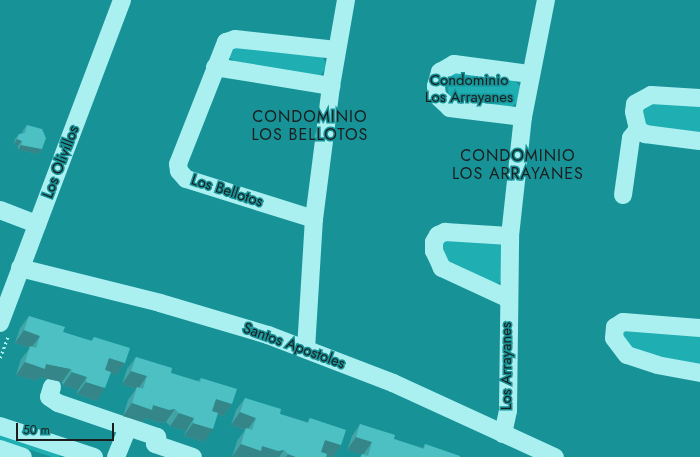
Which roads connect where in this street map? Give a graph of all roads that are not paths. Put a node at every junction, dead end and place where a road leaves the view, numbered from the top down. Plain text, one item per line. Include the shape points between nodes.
1 (122, 0) edge
2 (346, 0) edge
3 (546, 0) edge
4 (336, 50) junction
5 (215, 67) junction
6 (530, 74) junction
7 (331, 86) junction
8 (700, 98) edge
9 (523, 117) junction
10 (638, 129) junction
11 (700, 141) edge
12 (623, 194) dead end
13 (0, 210) edge
14 (314, 219) junction
15 (37, 224) junction
16 (510, 236) junction
17 (20, 268) junction
18 (507, 298) junction
19 (0, 323) edge
20 (700, 328) edge
21 (306, 349) junction
22 (700, 373) edge
23 (52, 387) dead end
24 (0, 426) edge
25 (128, 427) junction
26 (503, 434) junction
27 (0, 449) edge
28 (66, 453) edge
29 (23, 457) edge
30 (94, 457) edge
31 (116, 457) edge
32 (193, 457) edge
33 (556, 457) edge

1 - 15 street, Los Olivillos
2 - 4 street
3 - 6 street, Los Arrayanes
4 - 5 street, Los Bellotos via 233,39 225,43
4 - 7 street
5 - 7 street
5 - 14 street, Los Bellotos via 179,161 181,174 189,180
6 - 9 street, Los Arrayanes
6 - 9 street via 454,64 440,72 436,86 437,96 450,108
7 - 14 street
8 - 10 street via 651,95 640,99 635,104 634,112
9 - 16 street, Los Arrayanes
10 - 11 street via 645,134
10 - 12 street via 631,138
13 - 15 street
14 - 21 street
15 - 17 street, Los Olivillos
16 - 18 street, Los Arrayanes
16 - 18 street via 445,232 438,235 434,242 437,261 442,268
17 - 19 street, Los Olivillos
17 - 21 street, Santos Apostoles via 188,310
18 - 26 street, Los Arrayanes via 508,411
20 - 22 street via 623,322 615,327 614,338 627,354 657,365
21 - 26 street, Santos Apostoles via 417,394
23 - 25 street via 49,397 58,403
24 - 28 street
25 - 31 street
25 - 32 street via 158,437 155,444
26 - 33 street, Santos Apostoles
27 - 29 street
28 - 30 street

